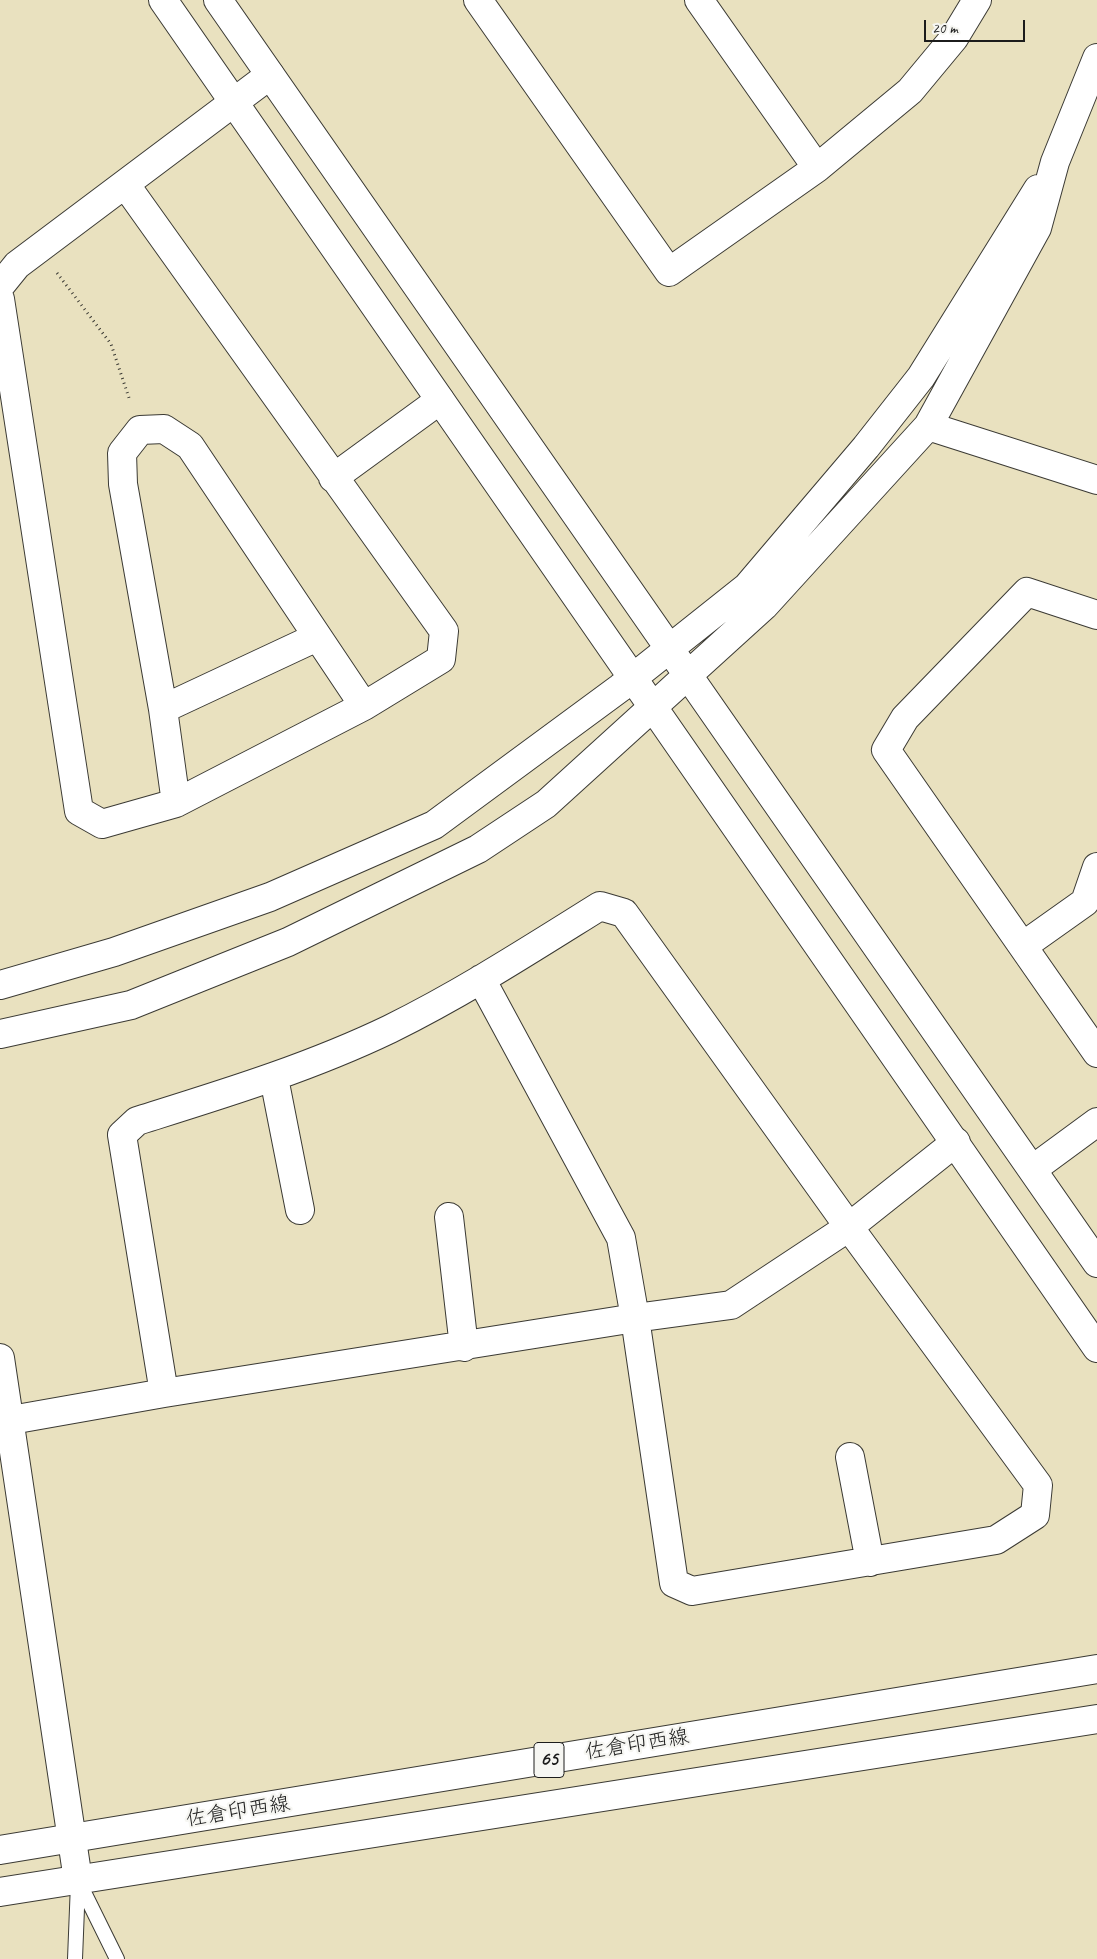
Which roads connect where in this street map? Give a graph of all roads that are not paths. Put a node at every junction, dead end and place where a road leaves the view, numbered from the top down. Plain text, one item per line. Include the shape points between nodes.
1 (163, 0) edge
2 (218, 0) edge
3 (478, 0) edge
4 (977, 0) edge
5 (706, 3) edge
6 (1097, 58) edge
7 (270, 75) junction
8 (234, 102) junction
9 (1055, 162) junction
10 (817, 168) junction
11 (125, 184) junction
12 (0, 286) edge
13 (0, 299) edge
14 (440, 400) junction
15 (928, 426) junction
16 (333, 478) junction
17 (1097, 480) edge
18 (1097, 615) edge
19 (317, 637) junction
20 (672, 648) junction
21 (688, 675) junction
22 (634, 678) junction
23 (364, 706) junction
24 (652, 706) junction
25 (163, 709) junction
26 (176, 803) junction
27 (1097, 867) edge
28 (1023, 946) junction
29 (481, 979) junction
30 (0, 985) edge
31 (0, 1034) edge
32 (1097, 1053) edge
33 (274, 1078) junction
34 (1097, 1122) edge
35 (956, 1142) junction
36 (1033, 1170) junction
37 (300, 1210) dead end
38 (449, 1217) dead end
39 (849, 1227) junction
40 (1097, 1263) edge
41 (636, 1318) junction
42 (464, 1347) junction
43 (1097, 1348) edge
44 (0, 1358) edge
45 (164, 1393) junction
46 (5, 1421) edge
47 (850, 1457) dead end
48 (870, 1562) junction
49 (1097, 1669) edge
50 (1097, 1719) edge
51 (72, 1839) junction
52 (0, 1850) edge
53 (78, 1880) junction
54 (0, 1892) edge
55 (76, 1959) edge
56 (117, 1959) edge

1 - 8 street
2 - 7 street
3 - 10 street via 669,272
4 - 10 street via 954,38 910,91
5 - 10 street
6 - 9 street
7 - 8 street
7 - 20 street
8 - 11 street
8 - 14 street
9 - 15 street via 1036,228
9 - 20 street via 921,377 866,447 747,587
11 - 12 street via 17,265
11 - 16 street
13 - 26 street via 78,811 102,824
14 - 16 street
14 - 22 street
15 - 17 street
15 - 21 street via 764,606
16 - 23 street via 444,631 441,659
18 - 28 street via 1026,592 905,718 886,750
19 - 23 street
19 - 25 street
19 - 25 street via 190,446 164,430 140,430 122,453 123,484
20 - 21 street
20 - 22 street
21 - 24 street
21 - 36 street
22 - 24 street
22 - 30 street via 434,824 270,897 114,952
23 - 26 street
24 - 31 street via 546,804 478,849 288,942 131,1005
24 - 35 street
25 - 26 street
27 - 28 street via 1085,902
28 - 32 street
29 - 33 street via 390,1029
29 - 39 street via 600,906 624,913
29 - 41 street via 621,1238
33 - 37 street
33 - 45 street via 137,1121 122,1135
34 - 36 street
35 - 39 street
35 - 43 street
36 - 40 street
38 - 42 street
39 - 41 street via 731,1305
39 - 48 street via 1038,1485 1035,1515 996,1540
41 - 42 street
41 - 48 street via 674,1583 692,1591
42 - 45 street
44 - 46 street
45 - 46 street
46 - 51 street
47 - 48 street
49 - 51 street, 佐倉印西線 / 65
50 - 53 street, 佐倉印西線 / 65
51 - 52 street, 佐倉印西線 / 65
51 - 53 street
53 - 54 street, 佐倉印西線 / 65
53 - 55 lane
53 - 56 lane

